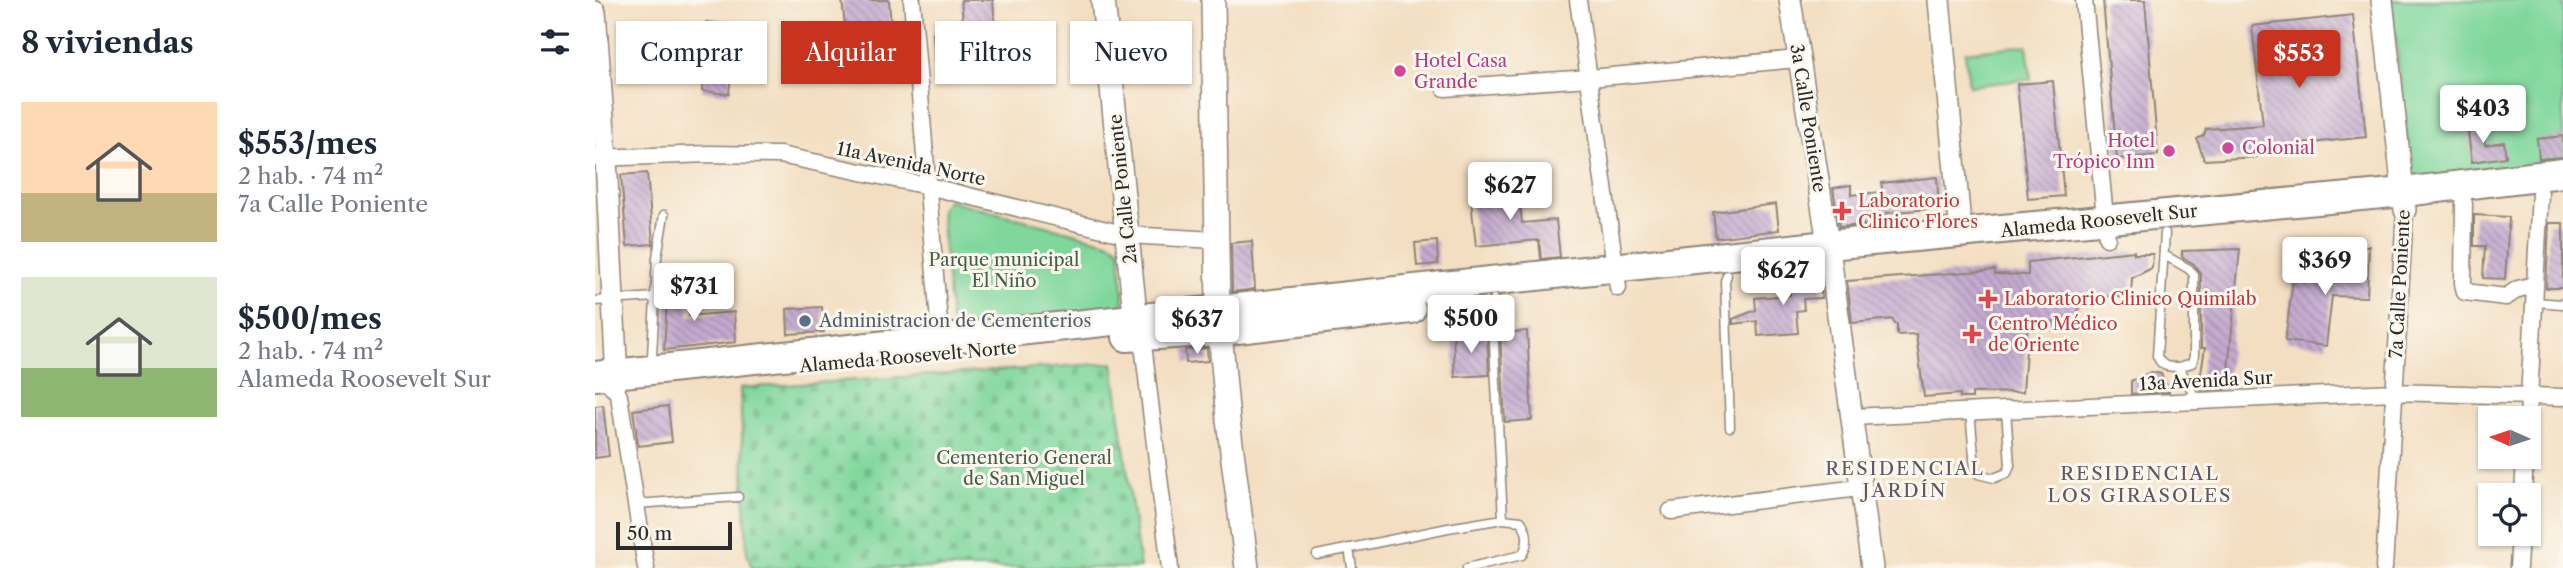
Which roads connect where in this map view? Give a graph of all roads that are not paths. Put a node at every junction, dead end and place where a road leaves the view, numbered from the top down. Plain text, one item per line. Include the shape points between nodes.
1 (912, 0) edge
2 (1103, 0) edge
3 (1213, 0) edge
4 (1578, 0) edge
5 (1790, 0) edge
6 (1939, 0) edge
7 (2084, 0) edge
8 (2382, 0) edge
9 (595, 12) edge
10 (1798, 59) junction
11 (1590, 78) junction
12 (1445, 88) dead end
13 (600, 158) edge
14 (2563, 173) edge
15 (928, 186) junction
16 (2552, 192) edge
17 (2405, 201) junction
18 (2464, 203) junction
19 (664, 215) dead end
20 (2106, 229) junction
21 (1127, 235) junction
22 (1961, 235) junction
23 (1216, 240) junction
24 (2164, 244) junction
25 (1830, 254) junction
26 (1727, 275) junction
27 (1616, 279) junction
28 (2535, 285) junction
29 (655, 297) junction
30 (1494, 299) junction
31 (604, 301) edge
32 (2534, 302) junction
33 (2563, 304) edge
34 (1219, 320) junction
35 (1139, 330) junction
36 (941, 347) junction
37 (2179, 367) junction
38 (655, 369) junction
39 (605, 381) edge
40 (2393, 392) junction
41 (2529, 396) junction
42 (2563, 397) edge
43 (2197, 401) junction
44 (2529, 406) edge
45 (2006, 410) junction
46 (1970, 411) junction
47 (1851, 416) junction
48 (1730, 427) dead end
49 (1859, 488) junction
50 (738, 497) dead end
51 (635, 504) junction
52 (1671, 511) dead end
53 (1503, 519) junction
54 (2519, 546) edge
55 (1349, 548) junction
56 (1317, 555) dead end
57 (646, 568) edge
58 (1170, 568) edge
59 (1247, 568) edge
60 (1352, 568) edge
61 (1467, 568) edge
62 (1872, 568) edge
63 (2384, 568) edge
64 (2518, 568) edge

1 - 15 street
2 - 21 main road, 2a Calle Poniente
3 - 23 main road
4 - 11 street
5 - 10 street, 3a Calle Poniente
6 - 22 street
7 - 20 street
8 - 17 street, 7a Calle Poniente
9 - 13 street
10 - 11 street
10 - 25 street, 3a Calle Poniente
11 - 12 street
11 - 27 street
13 - 15 street, 11a Avenida Norte via 780,155
13 - 31 street
14 - 17 highway, Alameda Roosevelt Sur
15 - 21 street, 11a Avenida Norte
15 - 36 street
16 - 18 highway, Alameda Roosevelt Sur
16 - 28 street
17 - 18 highway, Alameda Roosevelt Sur
17 - 20 highway, Alameda Roosevelt Sur
17 - 24 highway, Alameda Roosevelt Sur
17 - 40 street, 7a Calle Poniente
18 - 28 street via 2465,292 2506,298
19 - 29 lane
20 - 22 highway, Alameda Roosevelt Sur
20 - 24 highway, Alameda Roosevelt Sur
20 - 25 highway, Alameda Roosevelt Sur
21 - 23 street, 11a Avenida Norte
21 - 35 main road, 2a Calle Poniente
22 - 25 highway, Alameda Roosevelt Sur
23 - 34 main road
24 - 37 lane via 2157,356 2167,367
24 - 37 lane via 2194,275 2194,356 2192,363
25 - 26 highway, Alameda Roosevelt Sur
25 - 27 highway, Alameda Roosevelt Sur
25 - 47 street, 3a Calle Poniente
26 - 27 highway, Alameda Roosevelt Sur
26 - 48 lane
27 - 30 highway, Alameda Roosevelt Sur
27 - 34 highway, Alameda Roosevelt Sur
28 - 32 street
29 - 31 lane
29 - 38 lane
30 - 34 highway, Alameda Roosevelt Sur
30 - 53 lane
31 - 39 street
32 - 33 lane
32 - 41 street
34 - 35 highway, Alameda Roosevelt Norte
34 - 59 main road
35 - 36 highway, Alameda Roosevelt Norte
35 - 58 street, 2a Calle Poniente
36 - 38 highway, Alameda Roosevelt Norte
36 - 39 highway, Alameda Roosevelt Norte
37 - 43 lane
38 - 39 highway, Alameda Roosevelt Norte
39 - 51 street via 619,396
40 - 41 street, 13a Avenida Sur
40 - 43 street, 13a Avenida Sur
40 - 63 street, 7a Calle Poniente
41 - 42 street, 13a Avenida Sur
41 - 44 street
43 - 45 street, 13a Avenida Sur
45 - 46 street, 13a Avenida Sur
45 - 46 lane via 2010,465 2007,473 1994,478 1978,474 1975,467
46 - 47 street, 13a Avenida Sur
47 - 49 street, 3a Calle Poniente
49 - 52 street
49 - 62 street, 3a Calle Poniente
50 - 51 lane
51 - 57 street
53 - 55 lane
53 - 61 lane via 1521,521 1527,530 1522,555
54 - 64 street
55 - 56 lane
55 - 60 lane

